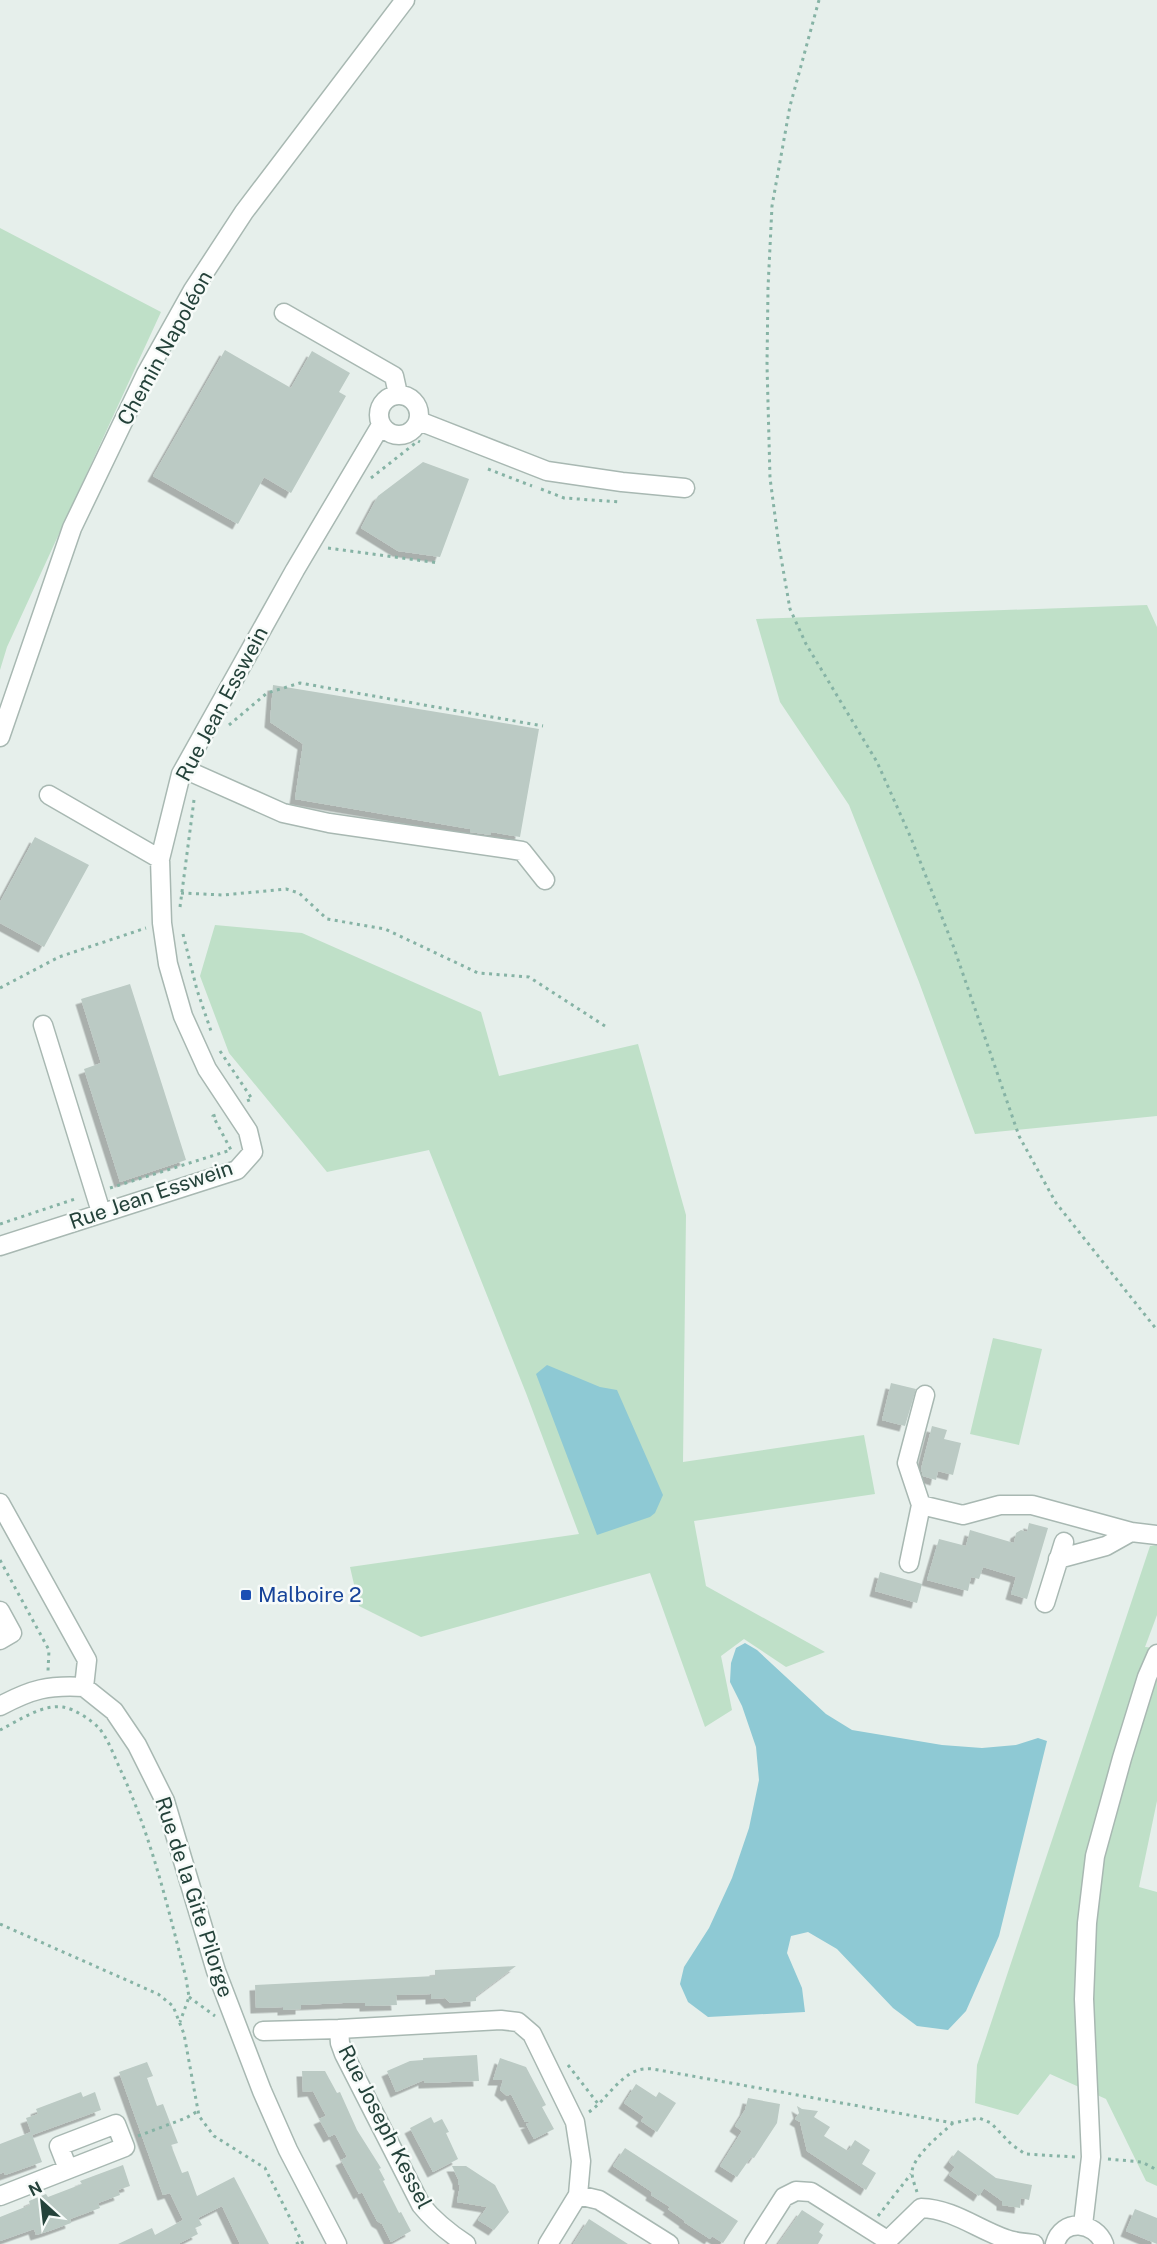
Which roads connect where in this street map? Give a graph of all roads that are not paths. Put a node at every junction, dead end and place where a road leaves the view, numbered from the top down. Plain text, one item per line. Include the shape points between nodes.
1 (405, 0) edge
2 (284, 313) dead end
3 (399, 394) junction
4 (419, 421) junction
5 (381, 425) junction
6 (685, 488) dead end
7 (0, 737) edge
8 (184, 769) junction
9 (49, 795) dead end
10 (160, 859) junction
11 (545, 880) dead end
12 (43, 1025) dead end
13 (102, 1212) junction
14 (0, 1246) edge
15 (925, 1395) dead end
16 (0, 1503) edge
17 (921, 1505) junction
18 (1131, 1532) junction
19 (1157, 1535) edge
20 (909, 1563) dead end
21 (1045, 1603) dead end
22 (0, 1611) edge
23 (0, 1640) edge
24 (1157, 1654) edge
25 (84, 1687) junction
26 (0, 1706) edge
27 (339, 2029) junction
28 (263, 2031) dead end
29 (123, 2142) road end
30 (578, 2195) junction
31 (0, 2196) edge
32 (1083, 2225) junction
33 (885, 2242) edge
34 (337, 2244) edge
35 (466, 2244) edge
36 (548, 2244) edge
37 (669, 2244) edge
38 (754, 2244) edge
39 (1034, 2244) edge
40 (1055, 2244) edge
41 (1104, 2244) edge

1 - 7 street, Chemin Napoléon via 244,212 193,290 146,374 72,528
2 - 3 street via 394,376
3 - 4 street via 416,402
3 - 5 street via 381,404
4 - 5 street via 406,435 392,434
4 - 6 street via 547,471
5 - 8 street, Rue Jean Esswein
8 - 10 street, Rue Jean Esswein
8 - 11 street via 283,813 522,851
9 - 10 street
10 - 13 street, Rue Jean Esswein via 168,964 183,1016 207,1069 248,1131 253,1152 237,1170
12 - 13 street
13 - 14 street, Rue Jean Esswein
15 - 17 street via 907,1463
16 - 25 street via 87,1660
17 - 18 street via 963,1515 1000,1504 1032,1504
17 - 20 street
18 - 19 street
18 - 21 street via 1106,1546 1062,1551
22 - 23 street via 12,1633
24 - 32 street via 1095,1856 1084,1999 1090,2157
25 - 26 street via 39,1688
25 - 34 street, Rue de la Gite Pilorge via 114,1711 137,1745 165,1801 216,1971 262,2091
27 - 28 street, Rue Joseph Kessel
27 - 30 street, Rue Joseph Kessel via 518,2022 532,2034 575,2122 582,2161
27 - 35 street, Rue Joseph Kessel via 344,2054 422,2205 451,2235
29 - 31 street via 116,2124 59,2146 68,2169
30 - 36 street, Rue Joseph Kessel
30 - 37 street via 599,2200
32 - 40 street via 1068,2228
32 - 41 street via 1098,2234
33 - 38 street via 811,2192 796,2191 784,2198
33 - 39 street via 921,2208 935,2208 1007,2240

